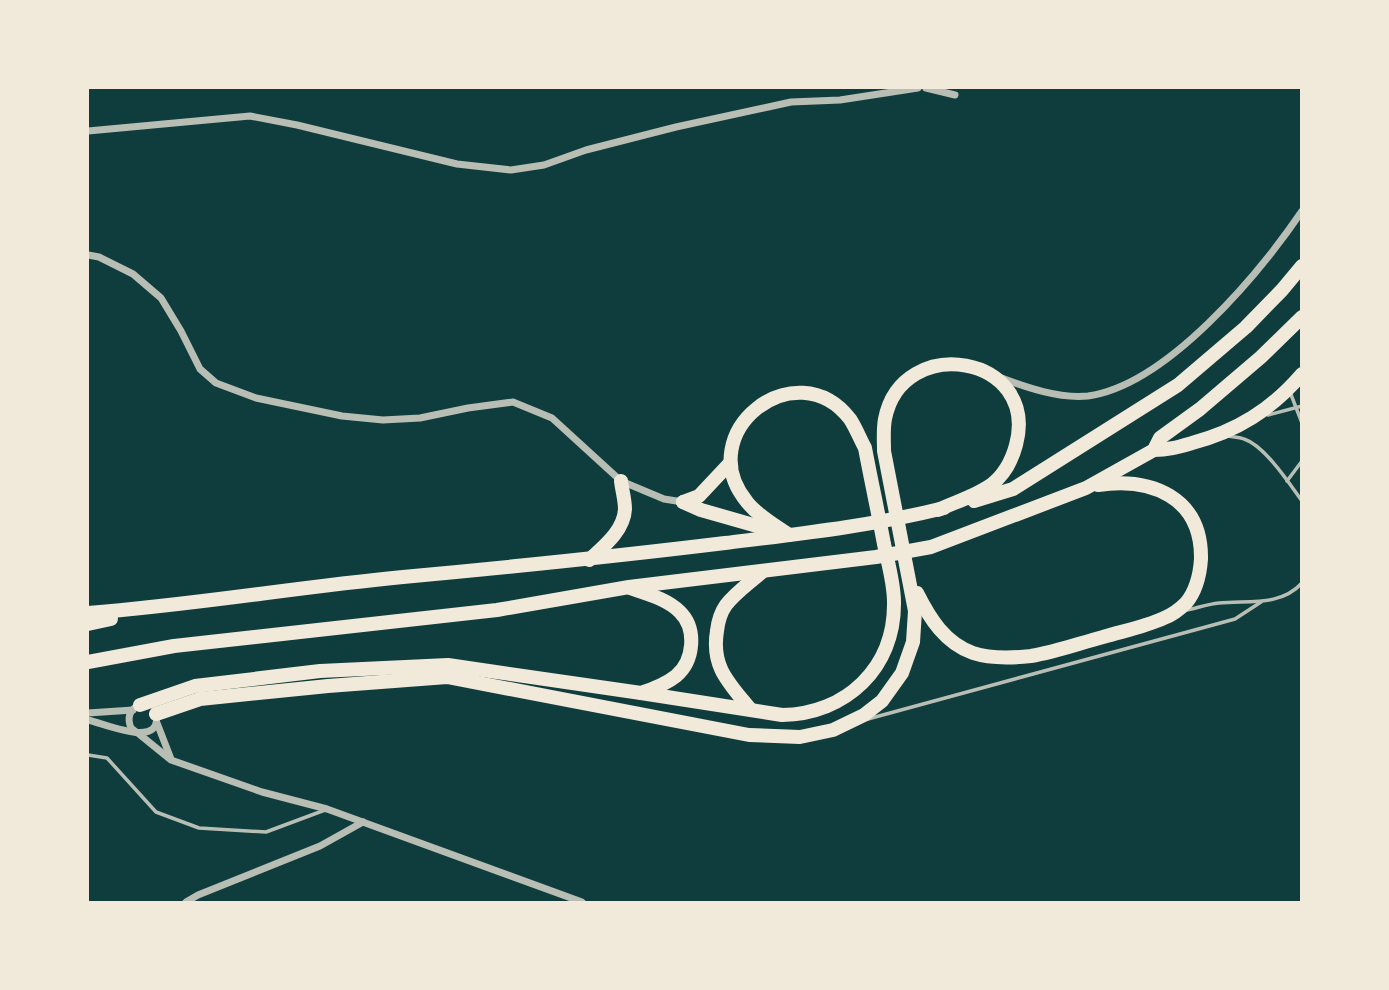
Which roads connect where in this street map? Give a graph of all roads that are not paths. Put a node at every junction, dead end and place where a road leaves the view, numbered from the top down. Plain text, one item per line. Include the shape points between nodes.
1 (918, 88) edge
2 (926, 88) edge
3 (955, 95) dead end
4 (88, 131) edge
5 (1301, 211) edge
6 (88, 255) edge
7 (1301, 266) edge
8 (1301, 317) edge
9 (1301, 373) edge
10 (992, 374) junction
11 (1289, 389) junction
12 (1299, 406) edge
13 (1252, 419) junction
14 (1301, 423) edge
15 (1222, 435) junction
16 (1154, 450) junction
17 (1301, 461) edge
18 (730, 463) junction
19 (621, 481) junction
20 (1287, 481) junction
21 (1086, 488) junction
22 (683, 502) junction
23 (1301, 502) edge
24 (931, 511) junction
25 (796, 535) junction
26 (589, 559) junction
27 (763, 571) junction
28 (910, 582) junction
29 (1301, 583) edge
30 (629, 587) junction
31 (1261, 602) junction
32 (164, 607) junction
33 (1174, 612) junction
34 (88, 613) edge
35 (88, 624) edge
36 (88, 662) edge
37 (641, 693) junction
38 (136, 708) junction
39 (750, 709) junction
40 (88, 713) edge
41 (157, 718) junction
42 (88, 720) edge
43 (844, 725) junction
44 (138, 733) junction
45 (88, 755) edge
46 (171, 760) junction
47 (327, 809) junction
48 (363, 822) junction
49 (186, 902) edge
50 (582, 902) edge

1 - 4 street via 791,102 511,170 457,164 250,116
2 - 3 street
5 - 10 street via 1216,316 1134,380 1087,396 1070,396
6 - 19 street via 133,274 161,298 200,369 216,383 256,398 383,420 513,402 552,418
7 - 24 highway via 1246,327 1178,385 1013,489
8 - 16 highway via 1261,357 1160,438
9 - 11 highway
10 - 24 highway via 1006,388 1017,417 1017,441 1010,461 992,485
10 - 28 highway via 969,365 928,368 903,386 889,406 884,451
11 - 12 lane
11 - 13 highway
12 - 13 lane
12 - 14 lane
13 - 15 highway
15 - 16 highway
15 - 20 lane via 1253,443
16 - 21 highway
17 - 20 lane
18 - 22 highway via 699,496
18 - 25 highway via 747,503
18 - 39 highway via 743,421 778,396 816,396 842,411 865,448 893,589 889,639 860,688 803,713 782,715
19 - 22 street
19 - 26 highway via 623,519
20 - 23 lane
21 - 27 highway via 931,547
21 - 33 highway via 1126,483 1154,487 1190,515 1200,543 1199,577 1191,596
22 - 25 highway
24 - 25 highway
25 - 26 highway
26 - 32 highway via 373,579
27 - 30 highway
27 - 39 highway via 725,606 715,644 723,676
28 - 33 highway via 944,635 984,656 1045,653 1151,623
28 - 43 highway via 915,622 902,673 873,708
29 - 31 lane via 1286,596
30 - 36 highway via 497,610 174,646
30 - 37 highway via 674,607 685,619 691,640 690,656 679,674
31 - 33 lane via 1218,603
31 - 43 lane via 1235,619
32 - 34 highway
32 - 35 highway
37 - 38 highway via 448,665 320,671 195,686
37 - 39 highway
38 - 40 street
38 - 41 street via 153,709
38 - 44 street via 129,722
41 - 43 highway via 200,699 447,677 748,734 800,737
41 - 44 street via 153,730
41 - 46 street
42 - 44 street
44 - 46 street
45 - 47 lane via 107,758 156,812 199,828 266,832
46 - 47 street
47 - 48 street
48 - 49 street via 320,846
48 - 50 street

